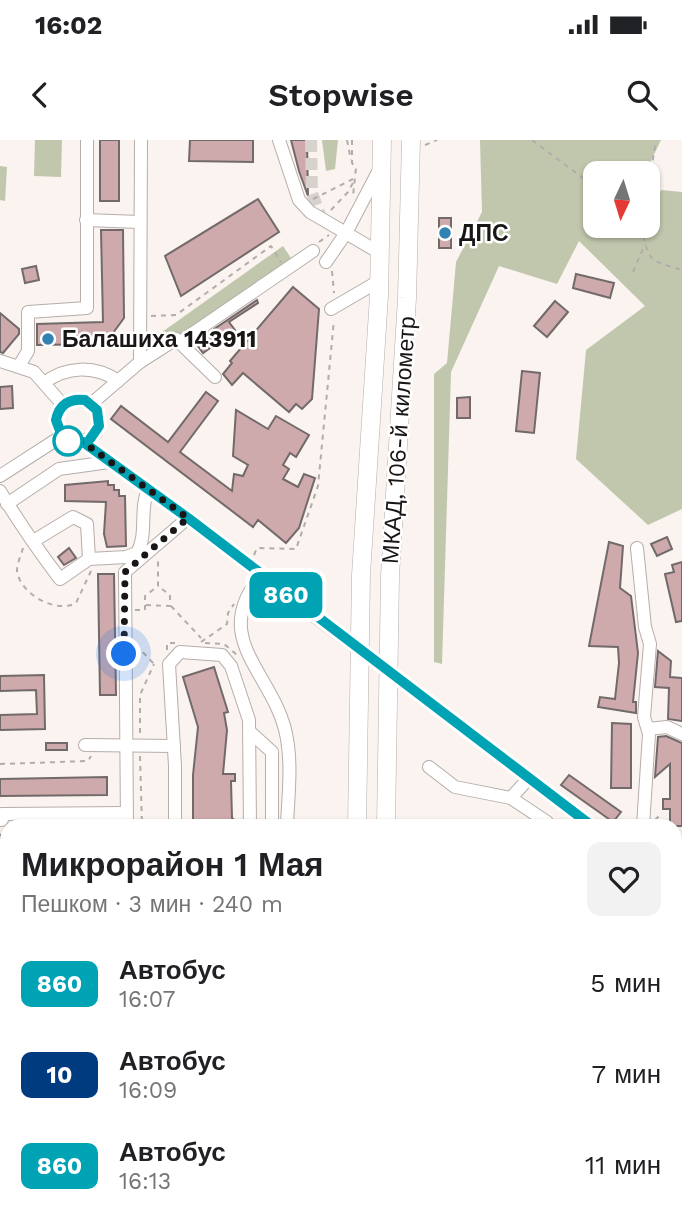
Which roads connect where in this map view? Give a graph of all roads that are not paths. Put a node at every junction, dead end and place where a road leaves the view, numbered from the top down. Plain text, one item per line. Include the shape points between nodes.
1 (87, 140) edge
2 (141, 140) edge
3 (279, 140) edge
4 (382, 140) edge
5 (411, 140) edge
6 (382, 163) junction
7 (86, 220) junction
8 (139, 222) junction
9 (346, 233) junction
10 (313, 251) dead end
11 (380, 253) junction
12 (326, 261) road end
13 (379, 281) junction
14 (333, 308) road end
15 (180, 342) junction
16 (0, 361) edge
17 (140, 362) junction
18 (19, 366) junction
19 (215, 377) dead end
20 (118, 381) junction
21 (44, 383) junction
22 (91, 404) junction
23 (63, 405) junction
24 (62, 436) junction
25 (83, 442) junction
26 (109, 462) junction
27 (0, 476) edge
28 (148, 489) junction
29 (0, 491) edge
30 (6, 510) edge
31 (188, 518) junction
32 (33, 538) junction
33 (637, 548) dead end
34 (90, 564) junction
35 (261, 576) junction
36 (648, 729) junction
37 (250, 732) junction
38 (682, 734) edge
39 (127, 744) junction
40 (88, 745) road end
41 (174, 746) junction
42 (429, 767) dead end
43 (528, 779) junction
44 (511, 798) junction
45 (2, 819) edge
46 (127, 819) edge
47 (175, 819) edge
48 (250, 819) edge
49 (272, 819) edge
50 (287, 819) edge
51 (356, 819) edge
52 (386, 819) edge
53 (542, 819) edge
54 (582, 819) edge
55 (643, 819) edge

1 - 7 street
2 - 8 street
3 - 9 street via 299,200
4 - 6 highway, МКАД, 106-й километр
5 - 52 highway, МКАД, 106-й километр via 407,298 390,576
6 - 9 street
6 - 11 highway, МКАД, 106-й километр
7 - 8 street
7 - 18 street via 87,308 28,312 28,351
8 - 17 street
9 - 11 street
9 - 12 street
10 - 15 street
11 - 13 highway, МКАД, 106-й километр
13 - 14 street
13 - 51 highway, МКАД, 106-й километр via 361,575
15 - 17 street via 176,338
15 - 19 street
16 - 18 street
17 - 20 street
18 - 21 street
20 - 21 street via 102,370 59,371
20 - 22 street
21 - 23 street
22 - 23 street via 77,399
22 - 25 street via 97,410 99,426
23 - 24 street via 56,420
24 - 25 street
24 - 27 street
25 - 26 street
26 - 28 street
26 - 30 street via 59,469
28 - 31 street
28 - 34 street via 137,553
29 - 30 street
30 - 32 street
31 - 35 street
31 - 39 street via 125,572
32 - 34 street via 60,579
32 - 34 street via 73,517 87,524
33 - 36 street via 650,644 644,717
35 - 43 street, bridge
35 - 50 street via 242,607 239,626 288,738
36 - 38 street via 667,727
36 - 55 street
37 - 41 street via 232,666 222,655 180,652 169,664
37 - 48 street
37 - 49 street via 272,752
39 - 40 street
39 - 41 street
39 - 46 street
41 - 47 street
42 - 44 street via 455,787
43 - 44 street
43 - 54 street
44 - 53 street
45 - 46 street via 2,814

